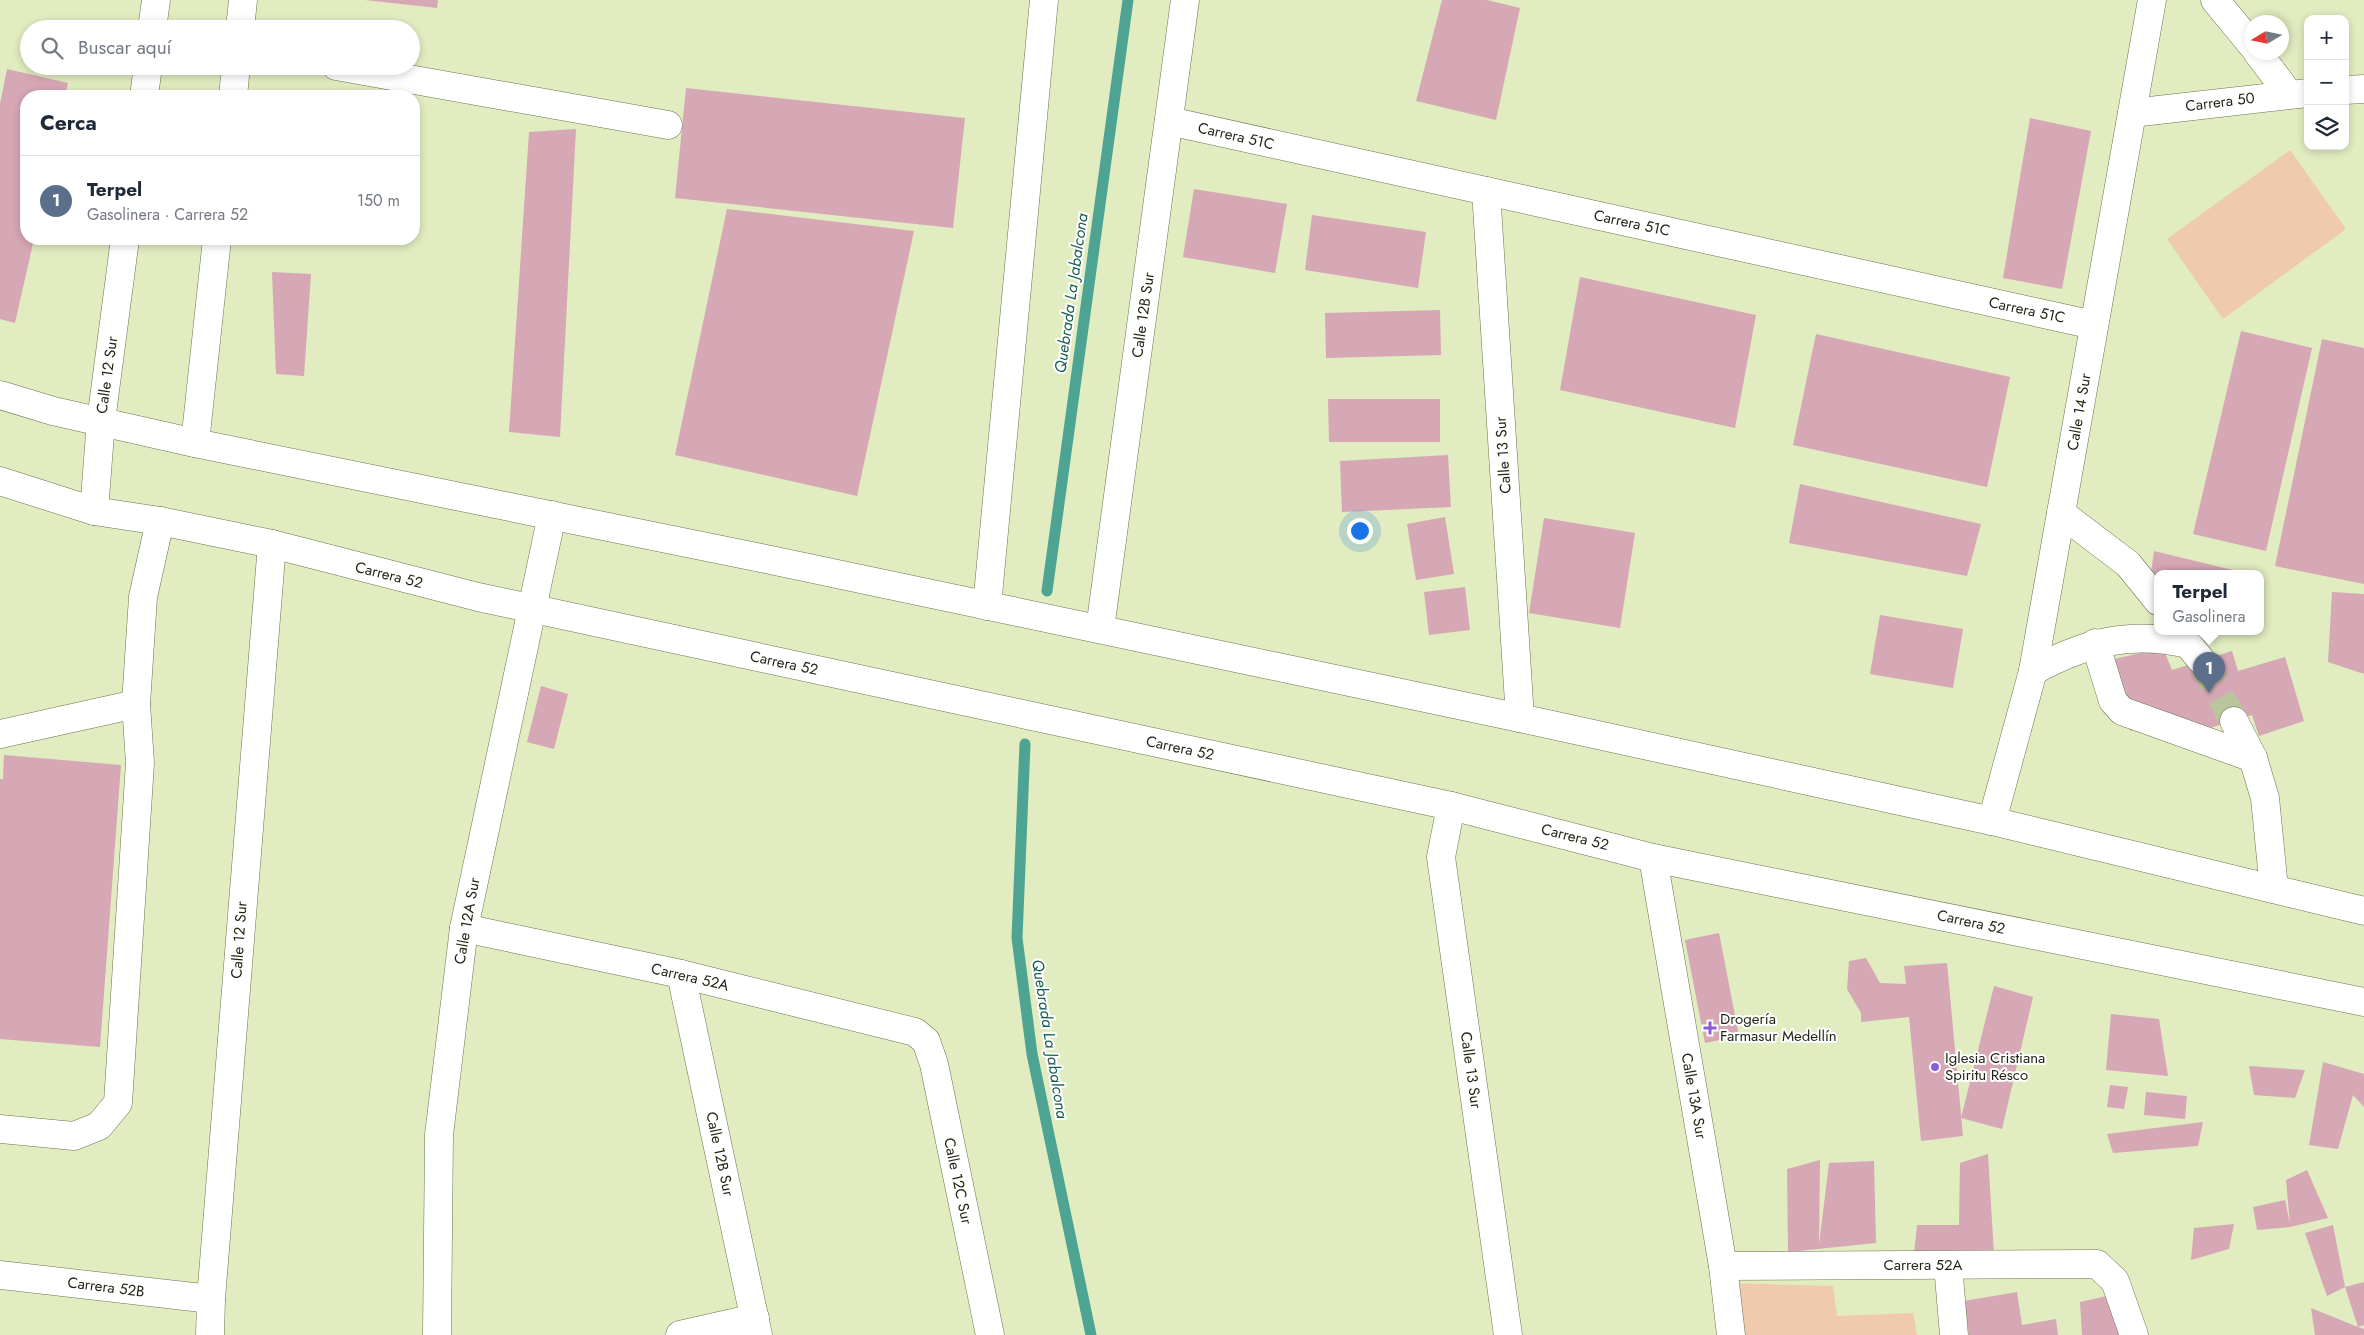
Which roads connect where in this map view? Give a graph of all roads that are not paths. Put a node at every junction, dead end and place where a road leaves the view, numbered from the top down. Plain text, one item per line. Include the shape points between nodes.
1 (156, 0) edge
2 (243, 0) edge
3 (1044, 0) edge
4 (1185, 0) edge
5 (2152, 0) edge
6 (2216, 0) edge
7 (153, 20) edge
8 (241, 20) edge
9 (2244, 35) edge
10 (2265, 60) edge
11 (147, 75) edge
12 (235, 75) edge
13 (387, 75) edge
14 (2364, 89) edge
15 (145, 90) edge
16 (234, 90) edge
17 (2349, 90) edge
18 (2299, 94) edge
19 (2132, 113) junction
20 (1169, 121) junction
21 (668, 125) dead end
22 (1486, 191) junction
23 (124, 245) edge
24 (216, 245) edge
25 (2094, 325) junction
26 (0, 395) edge
27 (101, 421) junction
28 (195, 443) junction
29 (0, 481) edge
30 (94, 511) junction
31 (2061, 513) junction
32 (552, 514) junction
33 (160, 521) junction
34 (272, 544) junction
35 (2154, 596) edge
36 (987, 606) junction
37 (533, 609) junction
38 (1100, 629) junction
39 (2094, 643) junction
40 (2190, 646) edge
41 (2033, 671) junction
42 (136, 704) junction
43 (1520, 718) junction
44 (2234, 721) tunnel mouth
45 (0, 734) edge
46 (2253, 758) junction
47 (1451, 806) junction
48 (1992, 821) junction
49 (1653, 858) junction
50 (2274, 889) junction
51 (2364, 911) edge
52 (464, 928) junction
53 (681, 974) junction
54 (2364, 1002) edge
55 (915, 1032) joint
56 (0, 1129) edge
57 (1948, 1265) junction
58 (1723, 1266) junction
59 (0, 1274) edge
60 (211, 1299) junction
61 (756, 1326) edge
62 (210, 1335) edge
63 (437, 1335) edge
64 (680, 1335) edge
65 (990, 1335) edge
66 (1508, 1335) edge
67 (1731, 1335) edge
68 (1954, 1335) edge
69 (2134, 1335) edge

1 - 7 street
2 - 8 street
3 - 36 street
4 - 20 street, Calle 12B Sur
5 - 19 street, Calle 14 Sur
6 - 9 street
10 - 18 street
11 - 15 street
12 - 16 street
13 - 21 street
14 - 17 street
18 - 19 street, Carrera 50
19 - 25 street, Calle 14 Sur
20 - 22 street, Carrera 51C
20 - 38 street, Calle 12B Sur
22 - 25 street, Carrera 51C
22 - 43 street, Calle 13 Sur
23 - 27 street, Calle 12 Sur
24 - 28 street
25 - 31 street, Calle 14 Sur
26 - 27 street
27 - 28 street
27 - 30 street, Calle 12 Sur
28 - 32 street
29 - 30 street, Carrera 52
30 - 33 street, Carrera 52
31 - 35 street via 2128,564
31 - 41 street, Calle 14 Sur
32 - 36 street
32 - 37 street, Calle 12A Sur
33 - 34 street, Carrera 52
33 - 42 street via 143,597
34 - 37 street, Carrera 52
34 - 60 street, Calle 12 Sur
36 - 38 street
37 - 47 street, Carrera 52
37 - 52 street, Calle 12A Sur
38 - 43 street
39 - 40 street via 2152,638
39 - 41 street via 2064,654
39 - 46 street via 2113,701 2122,712
41 - 48 street, Calle 14 Sur
42 - 45 street
42 - 56 street via 140,763 118,1103 99,1126 74,1136
43 - 48 street
44 - 46 street
46 - 50 street via 2264,798
47 - 49 street, Carrera 52
47 - 66 street, Calle 13 Sur via 1441,857
48 - 50 street
49 - 54 street, Carrera 52
49 - 58 street, Calle 13A Sur
50 - 51 street
52 - 53 street, Carrera 52A
52 - 63 street, Calle 12A Sur via 439,1134
53 - 55 street, Carrera 52A
53 - 61 street, Calle 12B Sur
55 - 65 street, Calle 12C Sur via 926,1041 934,1064
57 - 58 street, Carrera 52A
57 - 68 street
57 - 69 street, Carrera 52A via 2097,1264 2115,1281
58 - 67 street, Calle 13A Sur
59 - 60 street, Carrera 52B
60 - 62 street, Calle 12 Sur
61 - 64 street

